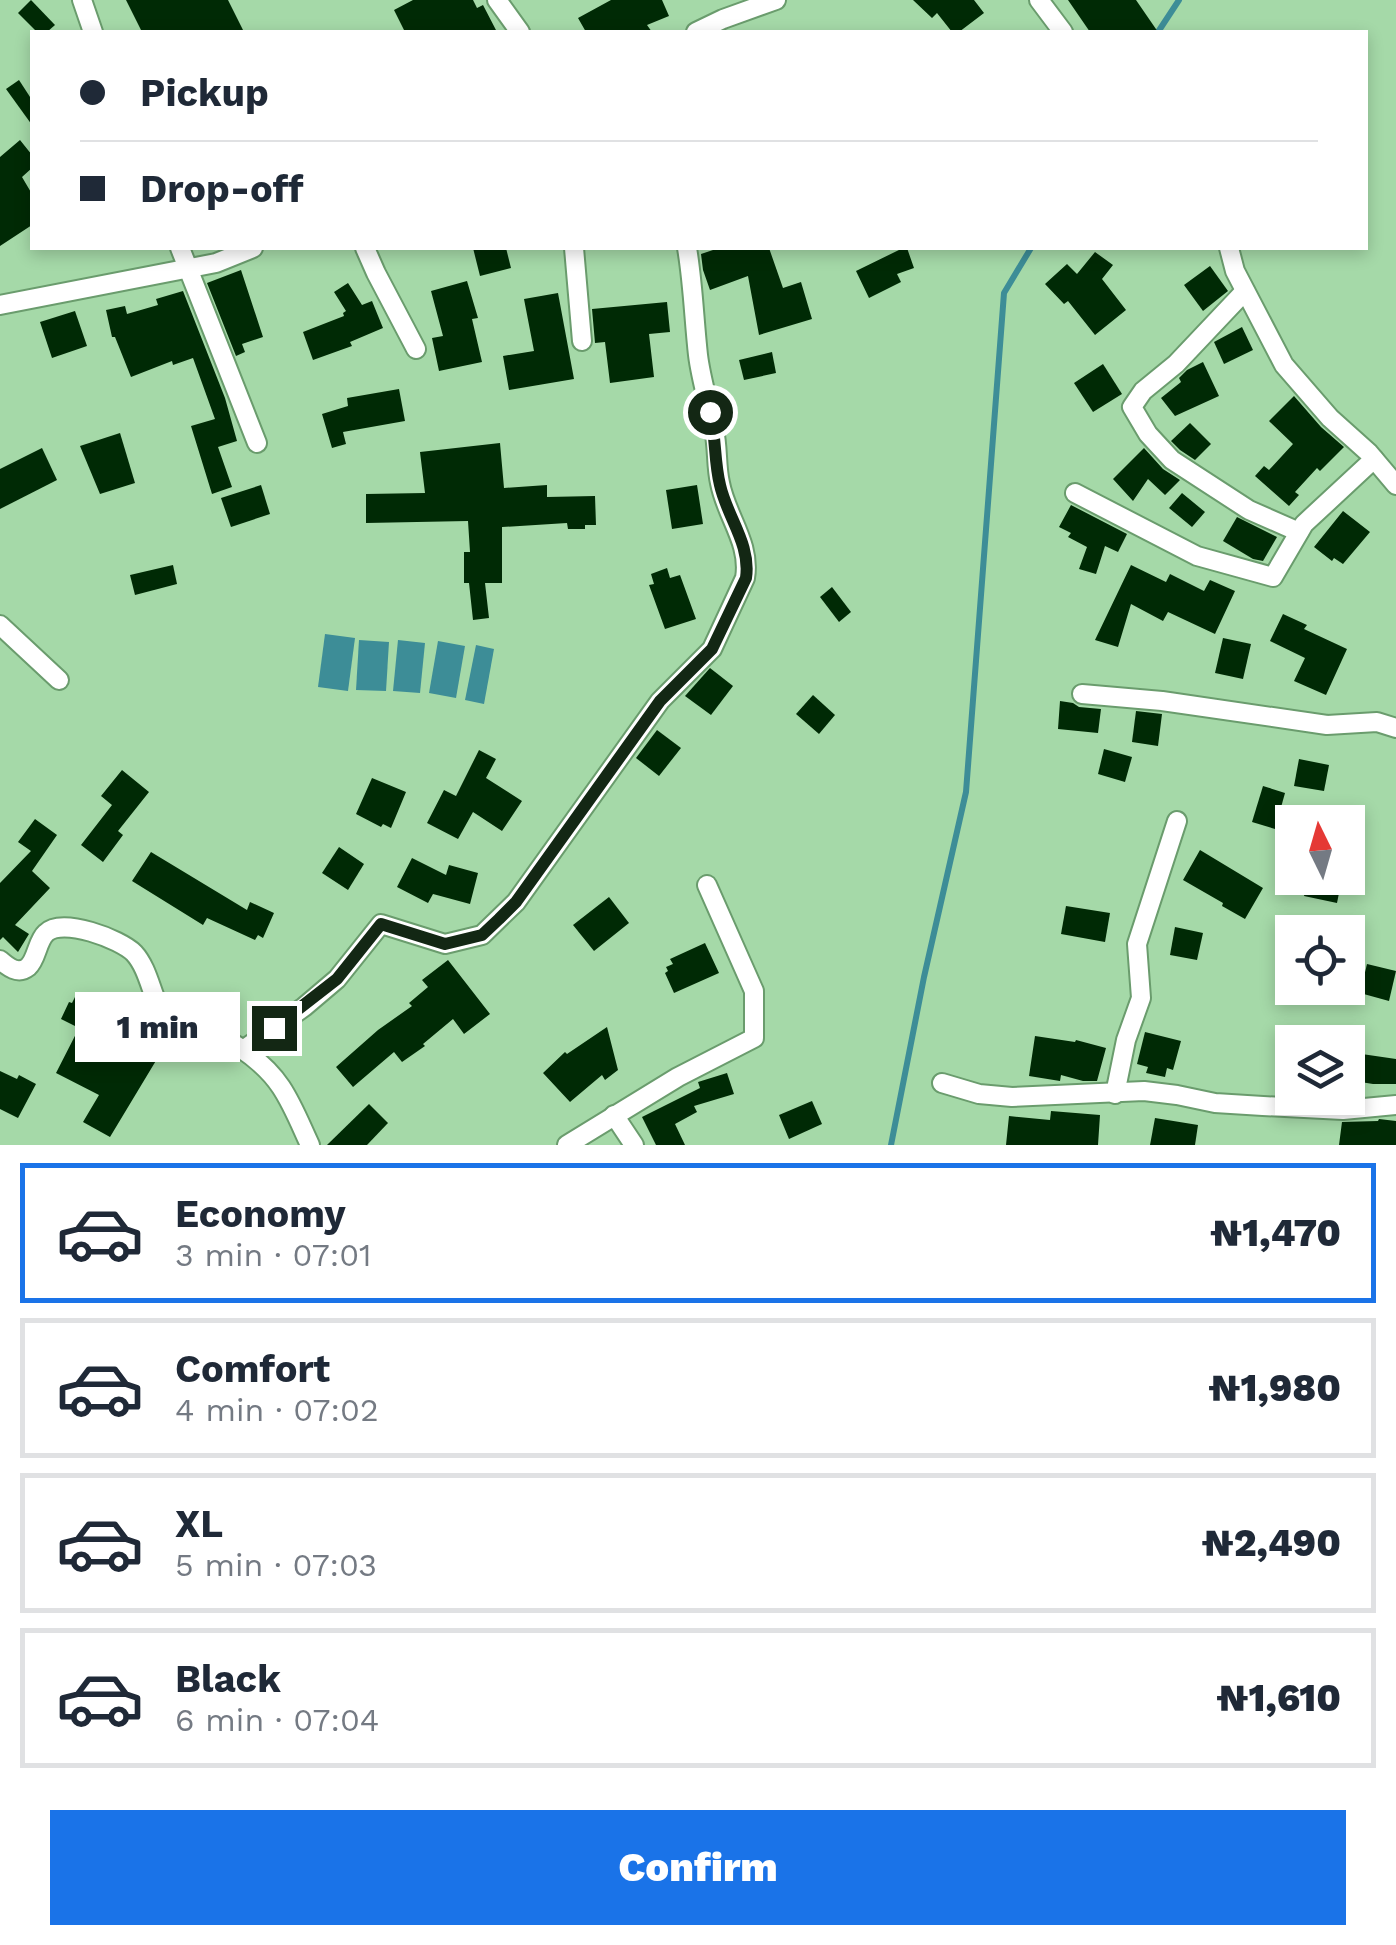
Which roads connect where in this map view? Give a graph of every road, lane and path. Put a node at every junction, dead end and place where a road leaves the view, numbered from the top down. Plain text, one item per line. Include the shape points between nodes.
1 (82, 0) edge
2 (497, 0) edge
3 (776, 0) edge
4 (1039, 0) edge
5 (93, 30) edge
6 (519, 30) edge
7 (700, 30) edge
8 (1062, 30) edge
9 (181, 250) edge
10 (248, 250) edge
11 (366, 250) edge
12 (574, 250) edge
13 (688, 250) edge
14 (1230, 250) edge
15 (189, 269) junction
16 (1245, 291) junction
17 (0, 305) edge
18 (582, 341) dead end
19 (416, 349) dead end
20 (257, 442) dead end
21 (1374, 458) junction
22 (1396, 485) edge
23 (1075, 493) dead end
24 (1300, 532) junction
25 (0, 625) edge
26 (59, 680) dead end
27 (1082, 694) dead end
28 (1396, 728) edge
29 (1177, 821) dead end
30 (707, 885) dead end
31 (0, 960) edge
32 (243, 1050) junction
33 (942, 1083) dead end
34 (1114, 1094) junction
35 (1396, 1105) edge
36 (614, 1116) junction
37 (310, 1145) edge
38 (567, 1145) edge
39 (634, 1145) edge

1 - 5 street
2 - 6 street
3 - 7 street
4 - 8 street
9 - 15 street
10 - 15 street
11 - 19 street
12 - 18 street
13 - 32 street via 720,484 747,567 712,649 660,701 516,902 482,935 445,944 381,924 337,979
14 - 16 street
15 - 17 street
15 - 20 street
16 - 21 street via 1284,365
16 - 24 street via 1132,407 1172,460 1249,510
21 - 22 street
21 - 24 street
23 - 24 street via 1197,556 1272,577
25 - 26 street
27 - 28 street
29 - 34 street via 1138,944 1140,998
30 - 36 street via 754,991 754,1038
31 - 32 street via 11,969 29,966 46,933 58,926 94,932 131,950 156,1002
32 - 37 street via 283,1089
33 - 34 street via 1012,1097
34 - 35 street via 1144,1091 1214,1103 1343,1110
36 - 38 street
36 - 39 street

